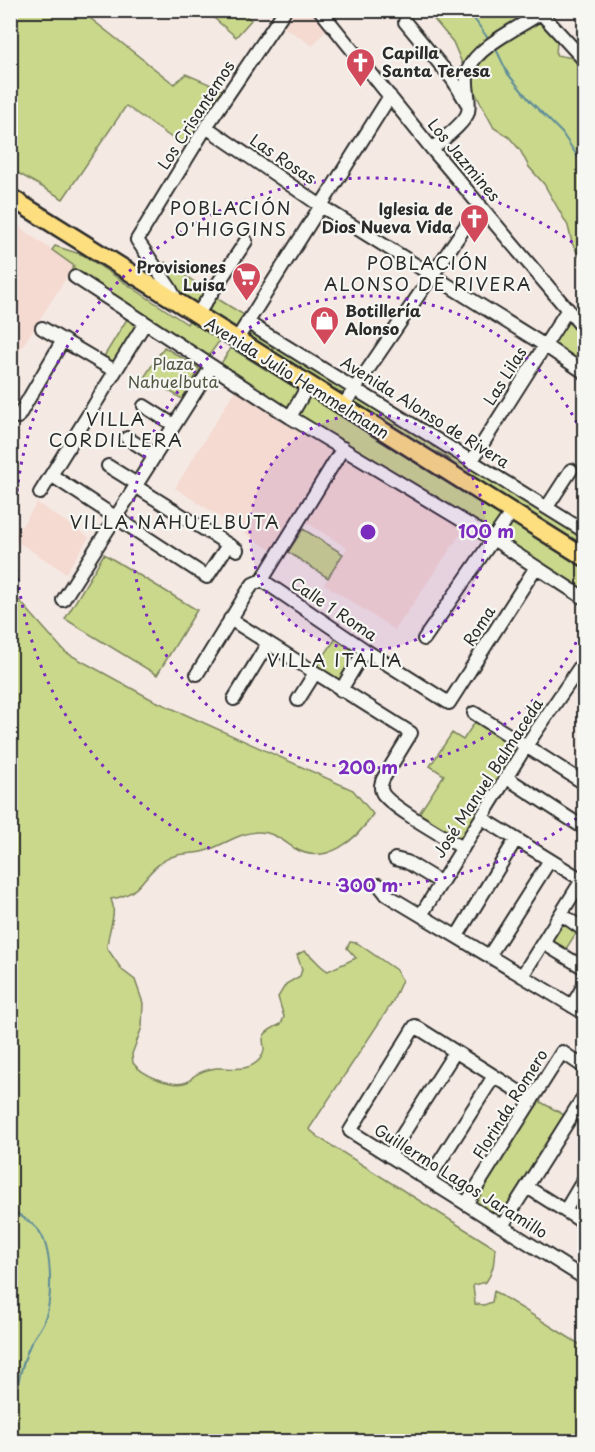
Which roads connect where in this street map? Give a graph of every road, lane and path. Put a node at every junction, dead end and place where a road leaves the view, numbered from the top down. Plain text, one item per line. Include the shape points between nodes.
1 (285, 10) edge
2 (320, 10) edge
3 (541, 12) edge
4 (405, 22) dead end
5 (585, 60) edge
6 (390, 96) junction
7 (468, 104) junction
8 (206, 127) junction
9 (432, 149) junction
10 (10, 197) edge
11 (480, 205) junction
12 (321, 206) junction
13 (246, 241) dead end
14 (432, 276) junction
15 (75, 277) dead end
16 (178, 303) junction
17 (568, 309) junction
18 (197, 315) junction
19 (248, 322) junction
20 (145, 323) junction
21 (42, 328) dead end
22 (585, 329) edge
23 (237, 339) junction
24 (63, 340) junction
25 (544, 345) junction
26 (212, 366) junction
27 (115, 371) junction
28 (585, 372) edge
29 (309, 384) junction
30 (356, 388) junction
31 (144, 406) dead end
32 (343, 406) junction
33 (18, 417) dead end
34 (290, 417) junction
35 (174, 425) junction
36 (128, 438) dead end
37 (343, 448) junction
38 (155, 456) junction
39 (471, 462) junction
40 (108, 466) dead end
41 (571, 470) dead end
42 (51, 475) junction
43 (136, 485) junction
44 (40, 493) dead end
45 (547, 507) junction
46 (511, 513) junction
47 (116, 517) junction
48 (585, 531) edge
49 (493, 539) junction
50 (585, 557) edge
51 (536, 567) junction
52 (262, 580) junction
53 (585, 598) edge
54 (63, 600) dead end
55 (230, 619) junction
56 (424, 639) dead end
57 (268, 644) junction
58 (366, 650) junction
59 (585, 661) edge
60 (315, 673) junction
61 (197, 674) dead end
62 (341, 690) junction
63 (234, 699) dead end
64 (298, 700) dead end
65 (449, 703) joint
66 (474, 713) dead end
67 (526, 746) junction
68 (507, 778) junction
69 (585, 783) edge
70 (482, 818) junction
71 (585, 828) edge
72 (516, 839) junction
73 (463, 848) junction
74 (395, 859) dead end
75 (549, 860) junction
76 (583, 880) edge
77 (440, 882) junction
78 (379, 885) dead end
79 (561, 914) junction
80 (421, 915) junction
81 (585, 930) edge
82 (457, 936) junction
83 (543, 943) junction
84 (489, 956) junction
85 (585, 968) edge
86 (522, 976) junction
87 (585, 985) edge
88 (572, 1006) junction
89 (585, 1013) edge
90 (455, 1052) junction
91 (585, 1066) edge
92 (494, 1076) junction
93 (585, 1096) edge
94 (532, 1100) junction
95 (389, 1156) junction
96 (585, 1179) edge
97 (428, 1180) junction
98 (527, 1187) junction
99 (466, 1204) junction
100 (565, 1211) junction
101 (585, 1223) edge
102 (502, 1226) junction
103 (585, 1278) edge

1 - 8 street, Los Crisantemos
2 - 6 street, Los Jazmines
3 - 5 street
3 - 7 street via 475,58 468,70
4 - 7 street
6 - 9 street, Los Jazmines
6 - 12 street
7 - 9 street via 465,119
8 - 12 street, Las Rosas
8 - 16 street, Los Crisantemos via 137,240
9 - 11 street, Los Jazmines
10 - 16 highway, Avenida Julio Hemmelmann
11 - 14 street
11 - 17 street, Los Jazmines
12 - 14 street, Las Rosas
12 - 19 street
13 - 18 street
14 - 25 street, Las Rosas
14 - 30 street
15 - 20 street
16 - 18 highway, Avenida Julio Hemmelmann
17 - 22 street, Los Jazmines
17 - 25 street, Las Lilas
18 - 23 highway, Avenida Julio Hemmelmann
19 - 23 street
19 - 30 street, Avenida Alonso de Rivera
20 - 26 street
20 - 27 street
21 - 24 street
23 - 29 highway, Avenida Julio Hemmelmann
24 - 27 street
24 - 33 street
25 - 28 street, Las Rosas
25 - 39 street, Las Lilas
26 - 34 street
26 - 35 street
27 - 42 street
29 - 32 highway, Avenida Julio Hemmelmann
29 - 34 street
30 - 32 street
30 - 39 street, Avenida Alonso de Rivera
31 - 35 street
32 - 46 highway, Avenida Julio Hemmelmann
34 - 37 street
35 - 38 street
36 - 38 street
37 - 49 street
37 - 52 street
38 - 43 street
39 - 45 street, Avenida Alonso de Rivera
40 - 43 street
41 - 45 street
42 - 44 street
42 - 47 street
43 - 47 street
43 - 47 street via 232,547 207,577
45 - 48 street, Avenida Alonso de Rivera
46 - 49 street
46 - 50 highway, Avenida Julio Hemmelmann
47 - 54 street
49 - 51 street
49 - 56 street
51 - 53 street
51 - 65 street, Roma
52 - 55 street via 253,584
52 - 58 street, Calle 1 Roma
55 - 57 street
55 - 61 street
57 - 60 street
57 - 63 street
58 - 62 street
58 - 65 street, Calle 1 Roma
59 - 67 street, José Manuel Balmaceda
60 - 62 street
60 - 64 street
62 - 73 street via 411,733 380,786 385,797
66 - 67 street
67 - 68 street, José Manuel Balmaceda
67 - 69 street
68 - 70 street, José Manuel Balmaceda
68 - 71 street
70 - 72 street
70 - 73 street, José Manuel Balmaceda
72 - 75 street
72 - 82 street
73 - 77 street, José Manuel Balmaceda
74 - 77 street
75 - 76 street
75 - 84 street
76 - 79 street
77 - 80 street, José Manuel Balmaceda
78 - 80 street via 387,896
79 - 81 street
79 - 83 street
80 - 82 street
82 - 84 street
83 - 85 street
83 - 86 street
84 - 86 street
86 - 88 street
87 - 88 street
88 - 89 street
90 - 92 street
90 - 95 street
90 - 95 street, Guillermo Lagos Jaramillo via 415,1026 350,1131
91 - 94 street, Florinda Romero via 562,1052
92 - 94 street
92 - 97 street
93 - 98 street
94 - 99 street, Florinda Romero
95 - 97 street, Guillermo Lagos Jaramillo
96 - 100 street
97 - 99 street, Guillermo Lagos Jaramillo
98 - 100 street
98 - 102 street
99 - 102 street, Guillermo Lagos Jaramillo
100 - 101 street
102 - 103 street, Guillermo Lagos Jaramillo

